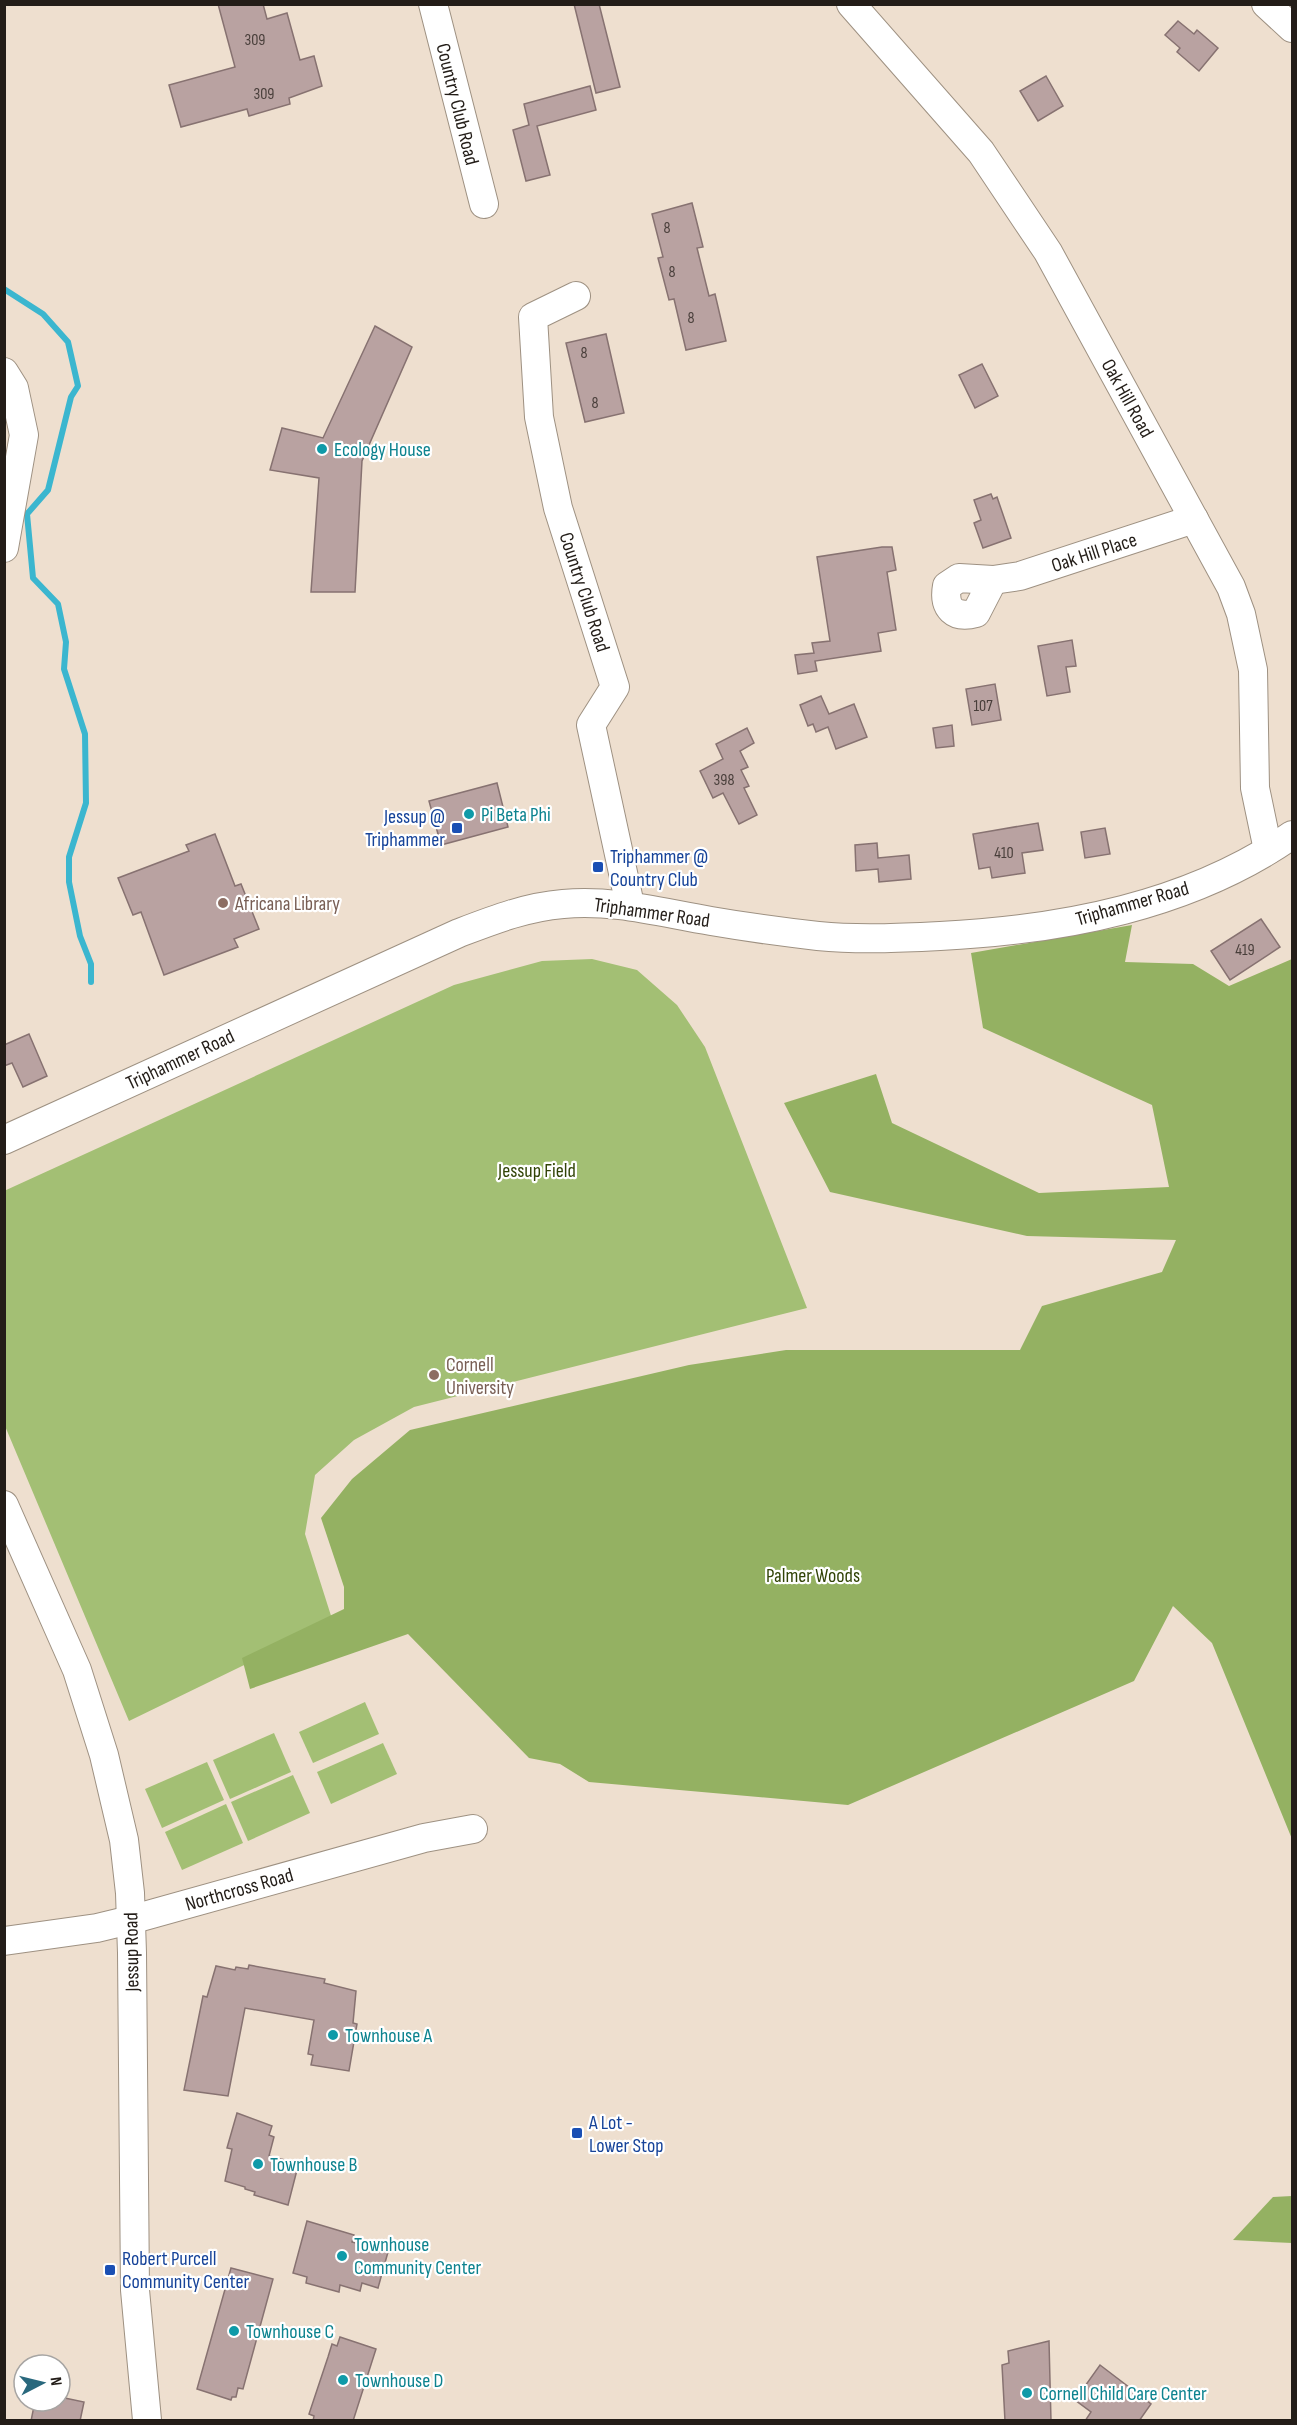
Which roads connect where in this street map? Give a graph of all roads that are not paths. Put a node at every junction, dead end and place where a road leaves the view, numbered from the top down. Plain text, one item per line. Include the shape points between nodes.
1 (433, 4) edge
2 (851, 4) edge
3 (1266, 4) edge
4 (1293, 28) edge
5 (484, 204) dead end
6 (576, 296) dead end
7 (4, 372) edge
8 (1194, 519) junction
9 (4, 548) edge
10 (993, 580) dead end
11 (1293, 836) edge
12 (1268, 850) junction
13 (630, 905) junction
14 (4, 1140) edge
15 (4, 1506) edge
16 (473, 1829) dead end
17 (130, 1920) junction
18 (4, 1941) edge
19 (147, 2421) edge

1 - 5 street, Country Club Road
2 - 8 street, Oak Hill Road via 981,152 1048,252
3 - 4 street
6 - 13 street, Country Club Road via 533,316 539,417 558,508 615,687 591,725
7 - 9 street via 14,388 24,435
8 - 10 street, Oak Hill Place via 1020,576
8 - 12 street, Oak Hill Road via 1231,587 1244,625 1253,670 1255,788
11 - 12 street, Triphammer Road
12 - 13 street, Triphammer Road via 1175,894 1117,912 999,933 906,938 820,936
13 - 14 street, Triphammer Road via 564,904 492,920
15 - 17 street, Jessup Road via 77,1670 104,1755 124,1840
16 - 17 street, Northcross Road via 424,1838
17 - 18 street, Northcross Road
17 - 19 street, Jessup Road via 135,2283

